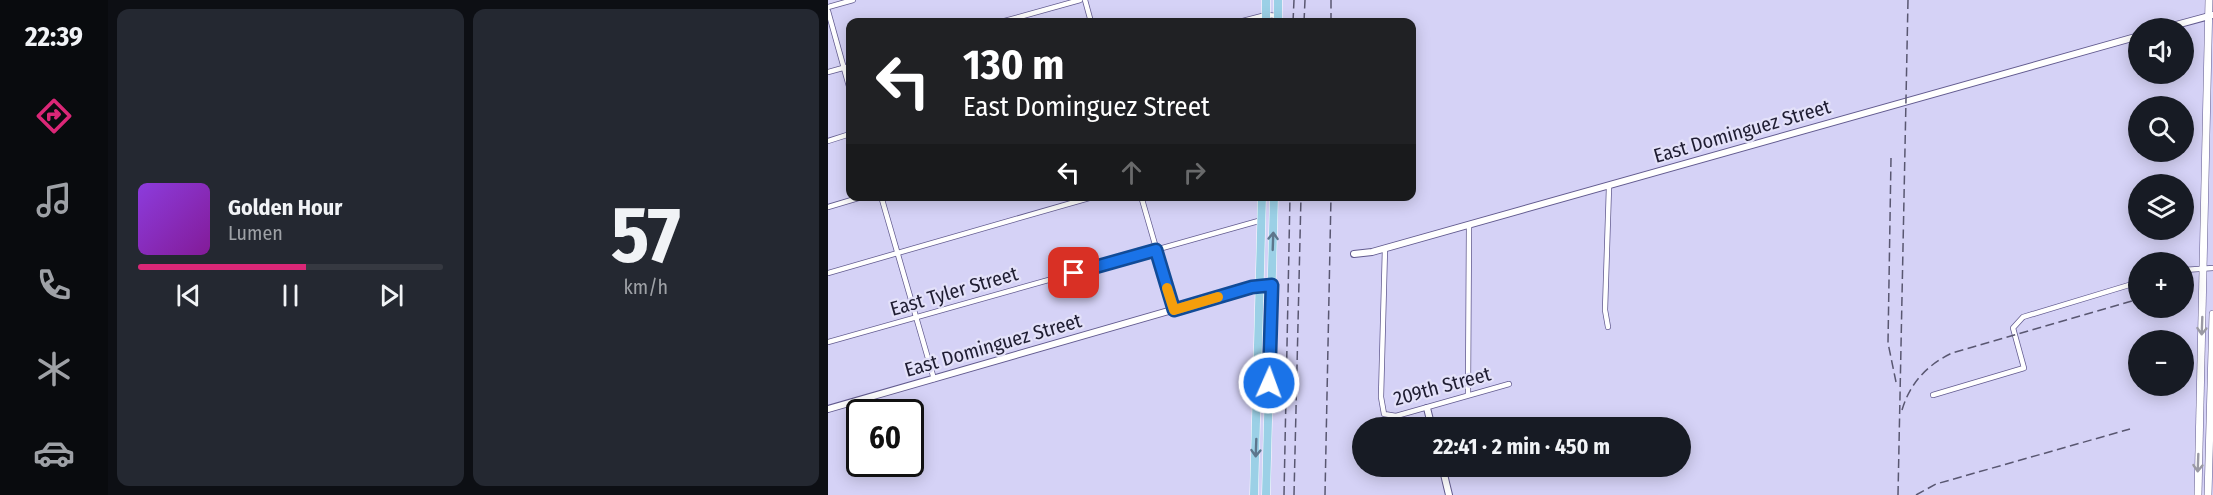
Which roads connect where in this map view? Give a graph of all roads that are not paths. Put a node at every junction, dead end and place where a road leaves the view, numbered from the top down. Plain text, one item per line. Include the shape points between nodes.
1 (854, 0) edge
2 (1080, 0) edge
3 (1085, 0) edge
4 (1266, 0) edge
5 (1278, 0) edge
6 (2209, 0) edge
7 (828, 9) edge
8 (2211, 16) edge
9 (1015, 18) edge
10 (1091, 18) edge
11 (1266, 18) edge
12 (1278, 18) edge
13 (2194, 20) edge
14 (2128, 39) edge
15 (844, 67) junction
16 (828, 72) edge
17 (846, 75) edge
18 (846, 135) edge
19 (828, 141) edge
20 (1609, 187) junction
21 (849, 201) edge
22 (882, 201) edge
23 (1079, 201) edge
24 (1142, 201) edge
25 (1262, 201) edge
26 (1274, 201) edge
27 (828, 207) edge
28 (1262, 220) junction
29 (1469, 226) junction
30 (1385, 248) junction
31 (1156, 250) junction
32 (897, 253) junction
33 (1354, 254) dead end
34 (2203, 268) junction
35 (2213, 268) edge
36 (2194, 269) edge
37 (828, 273) edge
38 (1261, 285) junction
39 (1272, 285) junction
40 (2128, 285) edge
41 (1174, 310) junction
42 (2213, 314) edge
43 (916, 317) junction
44 (1608, 327) dead end
45 (828, 342) edge
46 (934, 379) junction
47 (1509, 384) dead end
48 (1468, 394) junction
49 (1933, 395) dead end
50 (1428, 408) junction
51 (828, 410) edge
52 (1430, 417) edge
53 (2199, 432) junction
54 (2210, 432) junction
55 (1445, 477) edge
56 (1254, 495) edge
57 (1266, 495) edge
58 (1449, 495) edge
59 (2198, 495) edge
60 (2208, 495) edge

1 - 7 street
2 - 9 street
3 - 10 street
4 - 11 main road
5 - 12 main road
6 - 8 main road
7 - 15 street
8 - 13 street
8 - 34 main road
14 - 20 street, East Dominguez Street
15 - 16 street
15 - 17 street
18 - 19 street
20 - 29 street, East Dominguez Street
20 - 44 street via 1605,304
21 - 27 street
22 - 32 street
23 - 32 street
24 - 31 street
25 - 28 main road
39 -> 26 main road
28 - 31 street, East Tyler Street
28 - 38 main road
29 - 30 street, East Dominguez Street
29 - 48 street
30 - 33 street, East Dominguez Street
30 - 50 street, 209th Street via 1381,397 1384,414 1390,417
31 - 41 street
31 - 43 street, East Tyler Street
32 - 37 street
32 - 43 street
34 - 35 street
34 - 36 street
34 -> 53 main road
38 - 39 street, East Dominguez Street
38 - 41 street, East Dominguez Street
38 -> 56 main road
39 - 57 main road
40 - 49 street via 2023,317 2013,328 2024,368
41 - 46 street, East Dominguez Street
42 - 54 main road
43 - 45 street, East Tyler Street
43 - 46 street
46 - 51 street, East Dominguez Street
47 - 48 street, 209th Street
48 - 50 street, 209th Street
50 - 52 street
53 - 54 main road
53 -> 59 main road
54 - 60 main road
55 - 58 street

